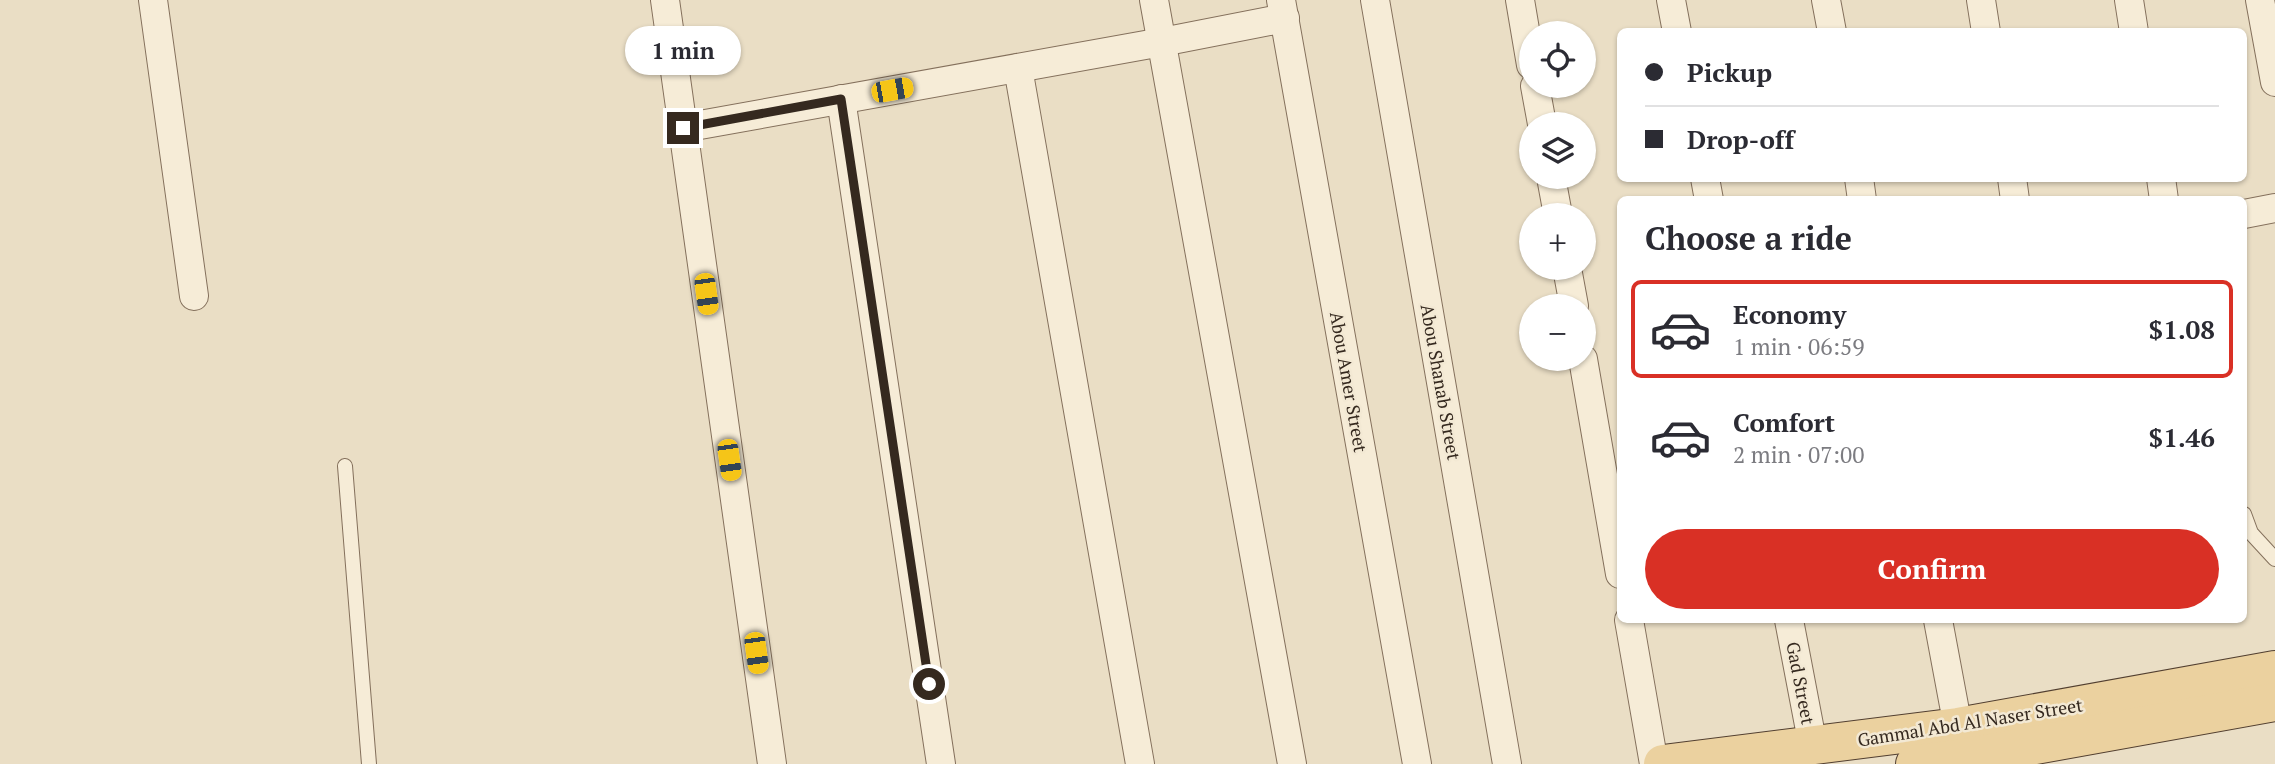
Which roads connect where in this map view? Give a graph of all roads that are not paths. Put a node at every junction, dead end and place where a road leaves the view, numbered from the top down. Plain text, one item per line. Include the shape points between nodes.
1 (153, 0) edge
2 (665, 0) edge
3 (1154, 0) edge
4 (1375, 0) edge
5 (1520, 0) edge
6 (1671, 0) edge
7 (1826, 0) edge
8 (1981, 0) edge
9 (2129, 0) edge
10 (2260, 0) edge
11 (1283, 9) edge
12 (1524, 21) edge
13 (1676, 28) edge
14 (1831, 28) edge
15 (1985, 28) edge
16 (2133, 28) edge
17 (1162, 42) junction
18 (1018, 68) junction
19 (2275, 82) edge
20 (841, 99) junction
21 (683, 128) junction
22 (2275, 208) edge
23 (2247, 213) edge
24 (194, 296) dead end
25 (1585, 371) edge
26 (345, 466) dead end
27 (2247, 522) edge
28 (1617, 557) edge
29 (2275, 559) edge
30 (1630, 623) edge
31 (1790, 623) edge
32 (1939, 623) edge
33 (2275, 670) edge
34 (2275, 702) edge
35 (1958, 727) junction
36 (1813, 746) junction
37 (369, 764) edge
38 (772, 764) edge
39 (941, 764) edge
40 (1140, 764) edge
41 (1292, 764) edge
42 (1416, 764) edge
43 (1507, 764) edge
44 (1654, 764) edge
45 (1663, 764) edge
46 (1915, 764) edge

1 - 24 street
2 - 21 street
3 - 17 street
4 - 43 street, Abou Shanab Street
5 - 12 street
6 - 13 street
7 - 14 street
8 - 15 street
9 - 16 street
10 - 19 street
11 - 17 street
11 - 42 street, Abou Amer Street
17 - 18 street
17 - 41 street
18 - 20 street
18 - 40 street
20 - 21 street
20 - 39 street
21 - 38 street
22 - 23 street
25 - 28 street
26 - 37 lane
27 - 29 lane
30 - 44 street
31 - 36 street, Gad Street
32 - 35 street
33 - 35 main road, Gammal Abd Al Naser Street
34 - 46 main road, Gammal Abd Al Naser Street
35 - 36 main road, Gammal Abd Al Naser Street
36 - 45 main road, Gammal Abd Al Naser Street

